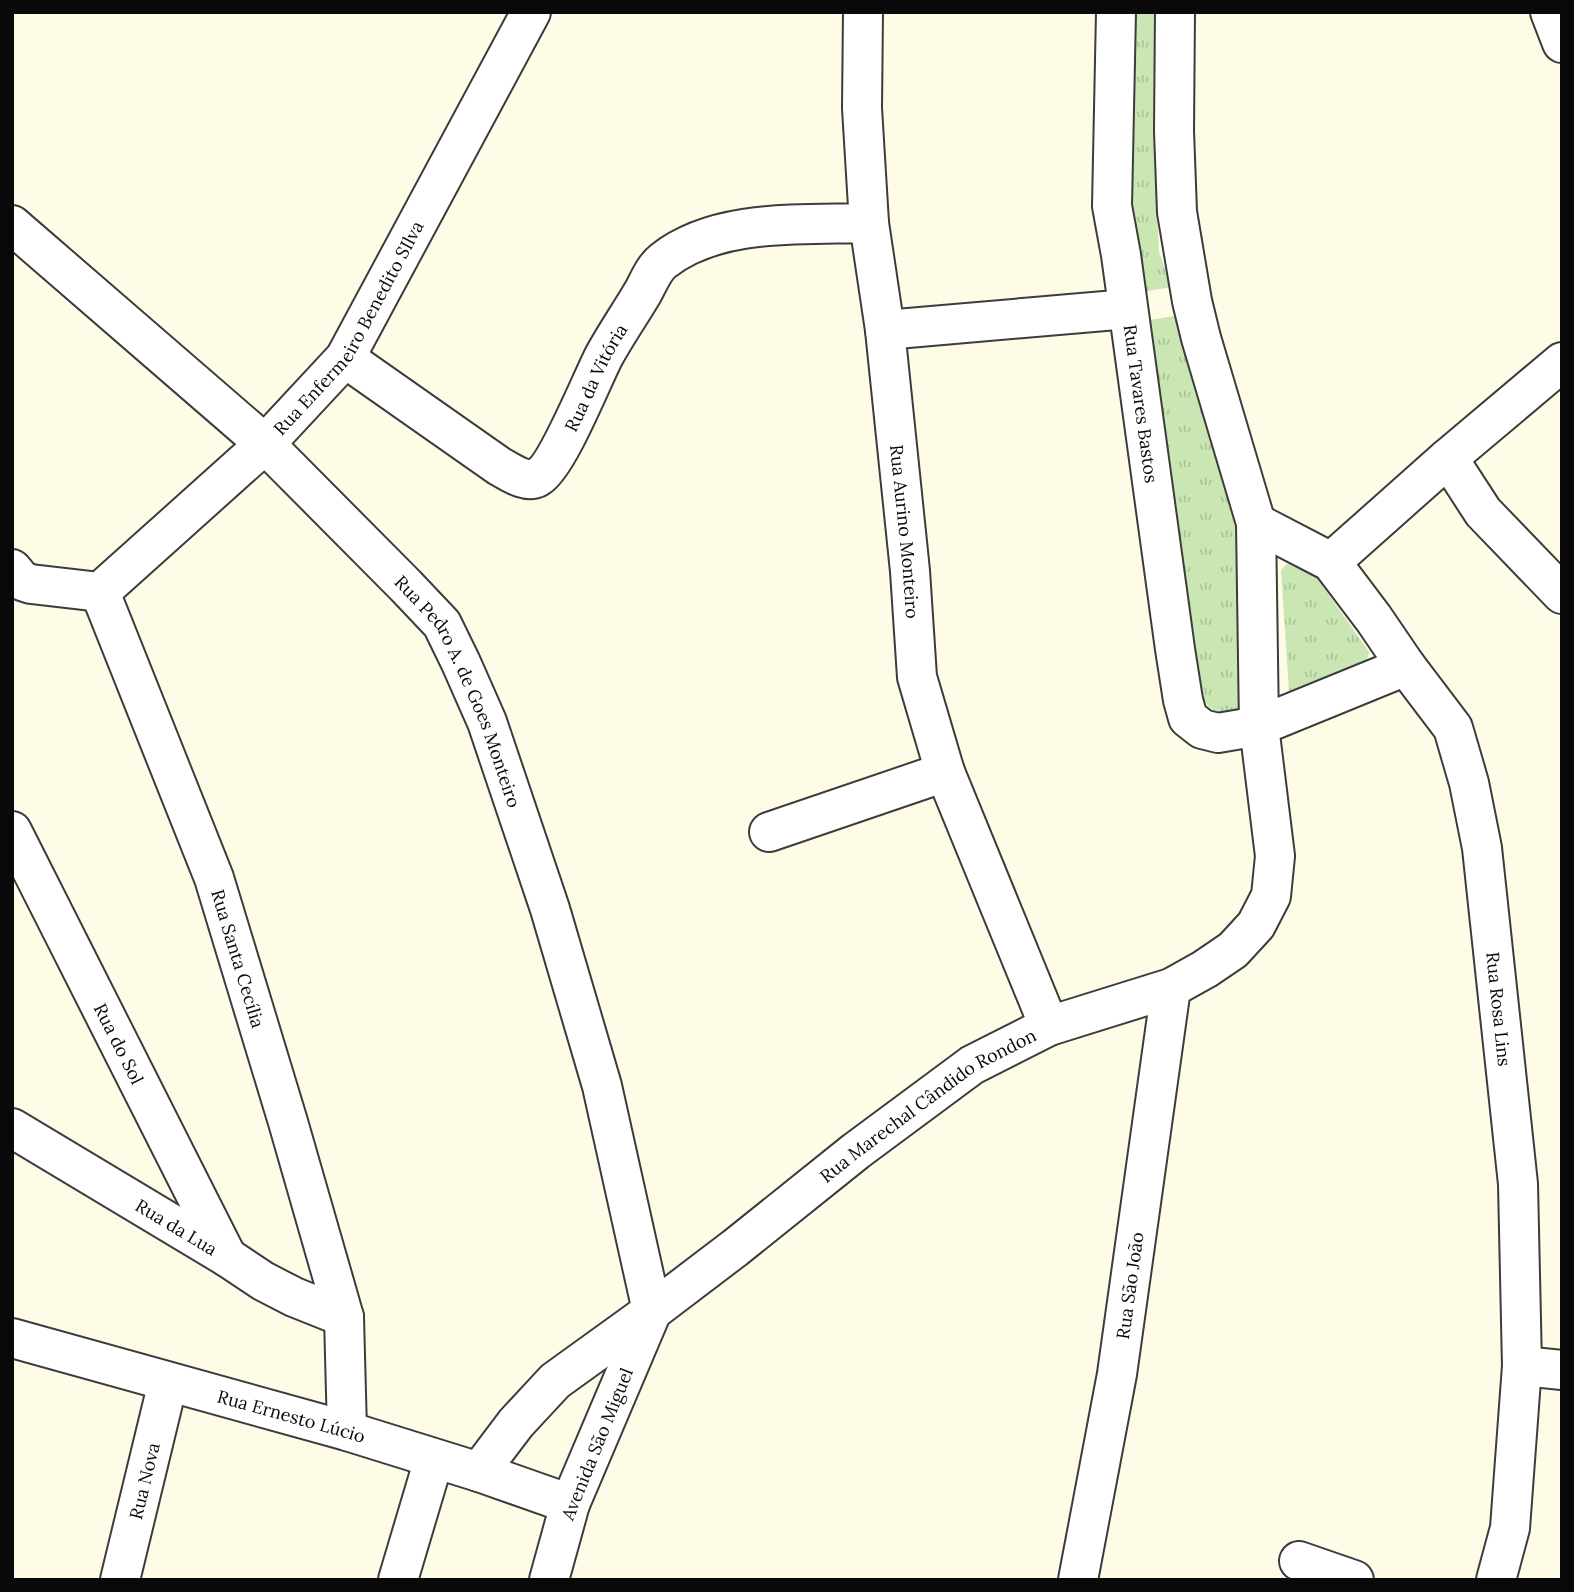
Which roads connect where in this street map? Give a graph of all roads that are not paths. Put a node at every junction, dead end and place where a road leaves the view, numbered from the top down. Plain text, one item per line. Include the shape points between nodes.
1 (531, 12) edge
2 (863, 12) edge
3 (1116, 12) edge
4 (1175, 12) edge
5 (1550, 12) edge
6 (1562, 43) edge
7 (869, 223) junction
8 (12, 225) edge
9 (1128, 309) junction
10 (885, 330) junction
11 (345, 358) junction
12 (1562, 362) edge
13 (265, 444) junction
14 (1448, 458) junction
15 (1256, 523) junction
16 (1331, 562) junction
17 (12, 569) edge
18 (100, 592) junction
19 (1562, 594) edge
20 (1406, 666) junction
21 (1259, 726) junction
22 (945, 772) junction
23 (12, 831) edge
24 (769, 832) dead end
25 (1171, 988) junction
26 (1049, 1026) junction
27 (12, 1128) edge
28 (227, 1257) junction
29 (652, 1311) junction
30 (344, 1317) junction
31 (12, 1338) edge
32 (1522, 1366) junction
33 (1562, 1370) edge
34 (168, 1382) junction
35 (347, 1431) junction
36 (434, 1459) junction
37 (479, 1472) junction
38 (570, 1504) junction
39 (1299, 1562) dead end
40 (120, 1580) edge
41 (398, 1580) edge
42 (549, 1580) edge
43 (1078, 1580) edge
44 (1354, 1580) edge
45 (1496, 1580) edge

1 - 11 street, Rua Enfermeiro Benedito SIlva
2 - 7 street, Rua Aurino Monteiro via 862,108
3 - 9 street, Rua Tavares Bastos via 1112,206
4 - 15 street via 1177,212 1201,338
5 - 6 street
7 - 10 street, Rua Aurino Monteiro
7 - 11 street, Rua da Vitória via 729,232 706,238 661,263 604,356 556,456 538,477 520,477 499,466
8 - 13 street, Rua Pedro A. de Goes Monteiro
9 - 10 street
9 - 21 street, Rua Tavares Bastos via 1185,709 1188,718 1202,729 1218,733
10 - 22 street, Rua Aurino Monteiro via 917,677
11 - 13 street, Rua Enfermeiro Benedito SIlva
12 - 14 street
13 - 18 street, Rua Enfermeiro Benedito SIlva
13 - 29 street, Rua Pedro A. de Goes Monteiro via 442,624 461,663 487,722 550,909 598,1073
14 - 16 street
14 - 19 street via 1483,512
15 - 16 street, Rua Rosa Lins
15 - 21 street
16 - 20 street, Rua Rosa Lins
17 - 18 street via 31,584
18 - 30 street, Rua Santa Cecília via 214,878
20 - 21 street, Rua Tavares Bastos
20 - 32 street, Rua Rosa Lins via 1453,728 1482,848 1518,1184
21 - 25 street, Rua Marechal Cândido Rondon via 1275,856 1271,896 1256,925 1233,950
22 - 24 street
22 - 26 street, Rua Aurino Monteiro
23 - 28 street, Rua do Sol
25 - 26 street, Rua Marechal Cândido Rondon
25 - 43 street, Rua São João via 1117,1374
26 - 29 street, Rua Marechal Cândido Rondon via 972,1065
27 - 28 street, Rua da Lua
28 - 30 street, Rua da Lua via 279,1290
29 - 37 street, Rua Marechal Cândido Rondon via 555,1381
29 - 38 street, Avenida São Miguel
30 - 35 street, Rua Santa Cecília
31 - 34 street, Rua Ernesto Lúcio
32 - 33 street
32 - 45 street, Rua Rosa Lins via 1510,1528
34 - 35 street, Rua Ernesto Lúcio
34 - 40 street, Rua Nova
35 - 36 street, Rua Ernesto Lúcio
36 - 37 street, Rua Ernesto Lúcio
36 - 41 street
37 - 38 street, Rua Ernesto Lúcio
38 - 42 street, Avenida São Miguel
39 - 44 street

